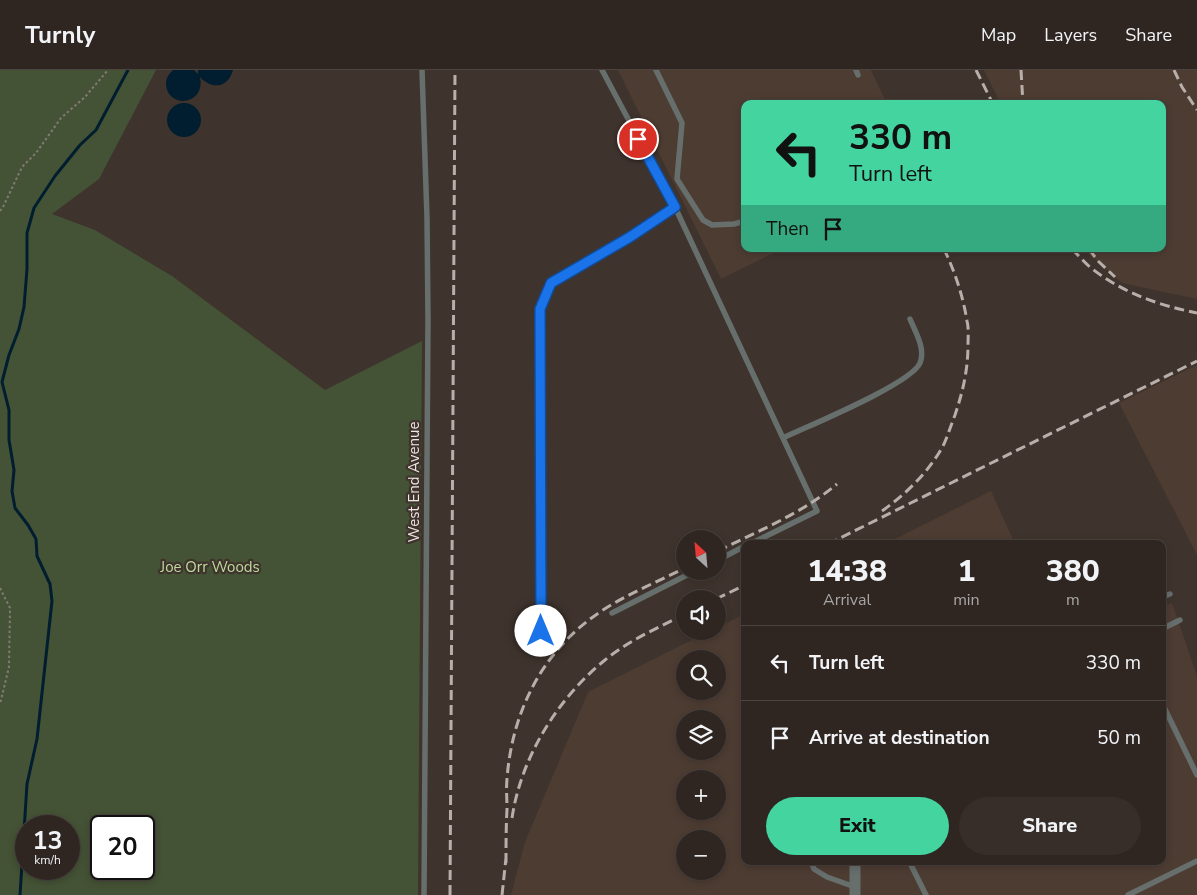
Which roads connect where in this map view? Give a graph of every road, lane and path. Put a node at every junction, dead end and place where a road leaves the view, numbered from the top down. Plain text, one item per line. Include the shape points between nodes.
1 (108, 70) edge
2 (422, 70) edge
3 (602, 70) edge
4 (656, 70) edge
5 (675, 207) junction
6 (0, 211) edge
7 (741, 222) edge
8 (910, 319) dead end
9 (783, 438) junction
10 (758, 540) edge
11 (741, 548) edge
12 (726, 556) edge
13 (677, 580) edge
14 (0, 588) edge
15 (1170, 594) dead end
16 (1166, 596) edge
17 (612, 613) dead end
18 (1180, 620) dead end
19 (1166, 627) edge
20 (541, 631) dead end
21 (0, 704) edge
22 (1166, 712) edge
23 (1197, 775) edge
24 (1197, 861) edge
25 (812, 865) edge
26 (855, 865) edge
27 (911, 865) edge
28 (855, 891) edge
29 (424, 895) edge
30 (926, 895) edge
31 (1128, 895) edge

1 - 6 path via 85,97 60,118 36,153 22,166
2 - 29 lane, West End Avenue via 428,320
3 - 5 lane
4 - 7 lane via 682,123 677,179 703,220 712,225
5 - 9 lane
5 - 20 lane via 551,283 540,309
8 - 9 lane via 922,354 914,370 872,397
9 - 10 lane via 816,510
11 - 12 lane
13 - 17 lane
14 - 21 path via 10,608 9,667
15 - 16 lane
18 - 19 lane
22 - 23 lane
24 - 31 lane
25 - 28 lane via 827,877
26 - 28 street
27 - 30 lane

